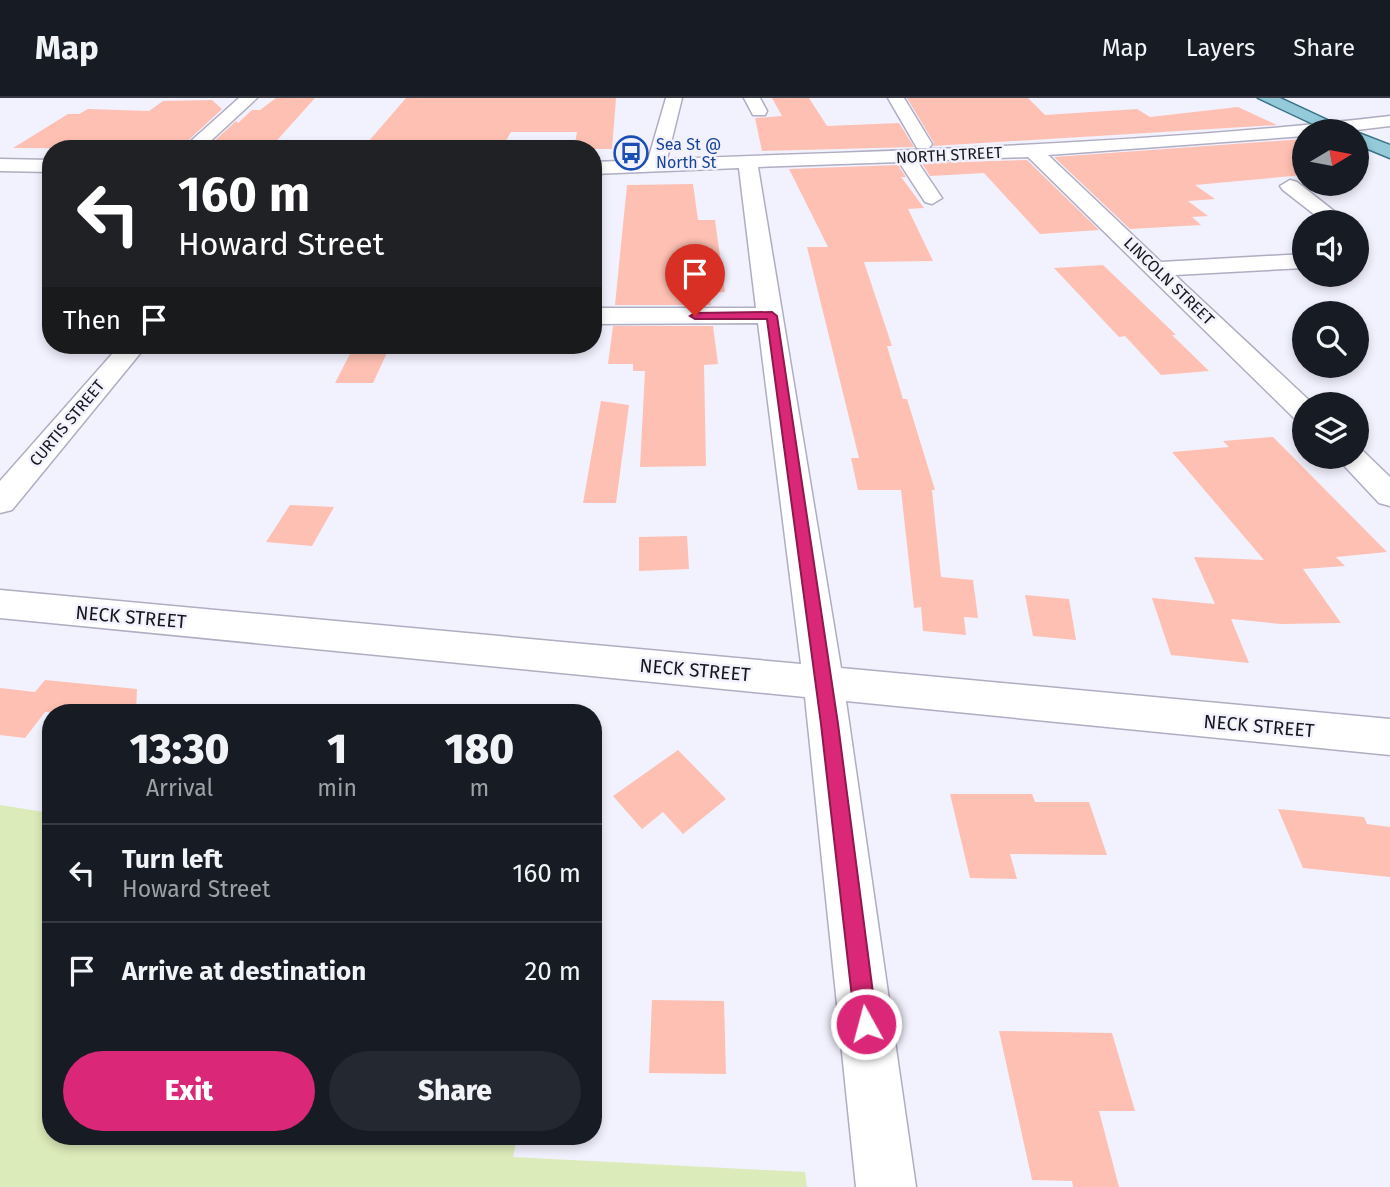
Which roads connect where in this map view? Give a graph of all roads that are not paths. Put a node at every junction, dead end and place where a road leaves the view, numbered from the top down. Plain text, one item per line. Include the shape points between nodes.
1 (249, 98) edge
2 (674, 98) edge
3 (896, 98) edge
4 (1266, 98) edge
5 (1314, 119) edge
6 (1388, 122) edge
7 (1369, 125) edge
8 (1292, 132) edge
9 (201, 140) edge
10 (1369, 143) edge
11 (923, 144) dead end
12 (1033, 151) junction
13 (1390, 152) edge
14 (905, 157) junction
15 (748, 164) junction
16 (0, 165) edge
17 (42, 166) edge
18 (602, 167) edge
19 (656, 167) junction
20 (1290, 186) dead end
21 (932, 198) dead end
22 (1321, 210) edge
23 (1292, 262) edge
24 (1157, 269) junction
25 (602, 316) edge
26 (772, 316) junction
27 (126, 354) edge
28 (1292, 400) edge
29 (1363, 469) edge
30 (1390, 495) edge
31 (0, 502) edge
32 (0, 604) edge
33 (823, 682) junction
34 (1390, 737) edge
35 (886, 1187) edge

1 - 9 street
2 - 19 street
3 - 11 street
4 - 5 main road
6 - 7 street, NORTH STREET
8 - 12 street, NORTH STREET
10 - 13 main road
12 - 14 street, NORTH STREET
12 - 24 street, LINCOLN STREET
14 - 15 street, NORTH STREET
14 - 21 street
15 - 19 street, NORTH STREET
15 - 26 street
16 - 17 street
18 - 19 street, NORTH STREET
20 - 22 street
23 - 24 street
24 - 28 street, LINCOLN STREET
25 - 26 street
26 - 33 street
27 - 31 street, CURTIS STREET
29 - 30 street
32 - 33 street, NECK STREET
33 - 34 street, NECK STREET
33 - 35 street

